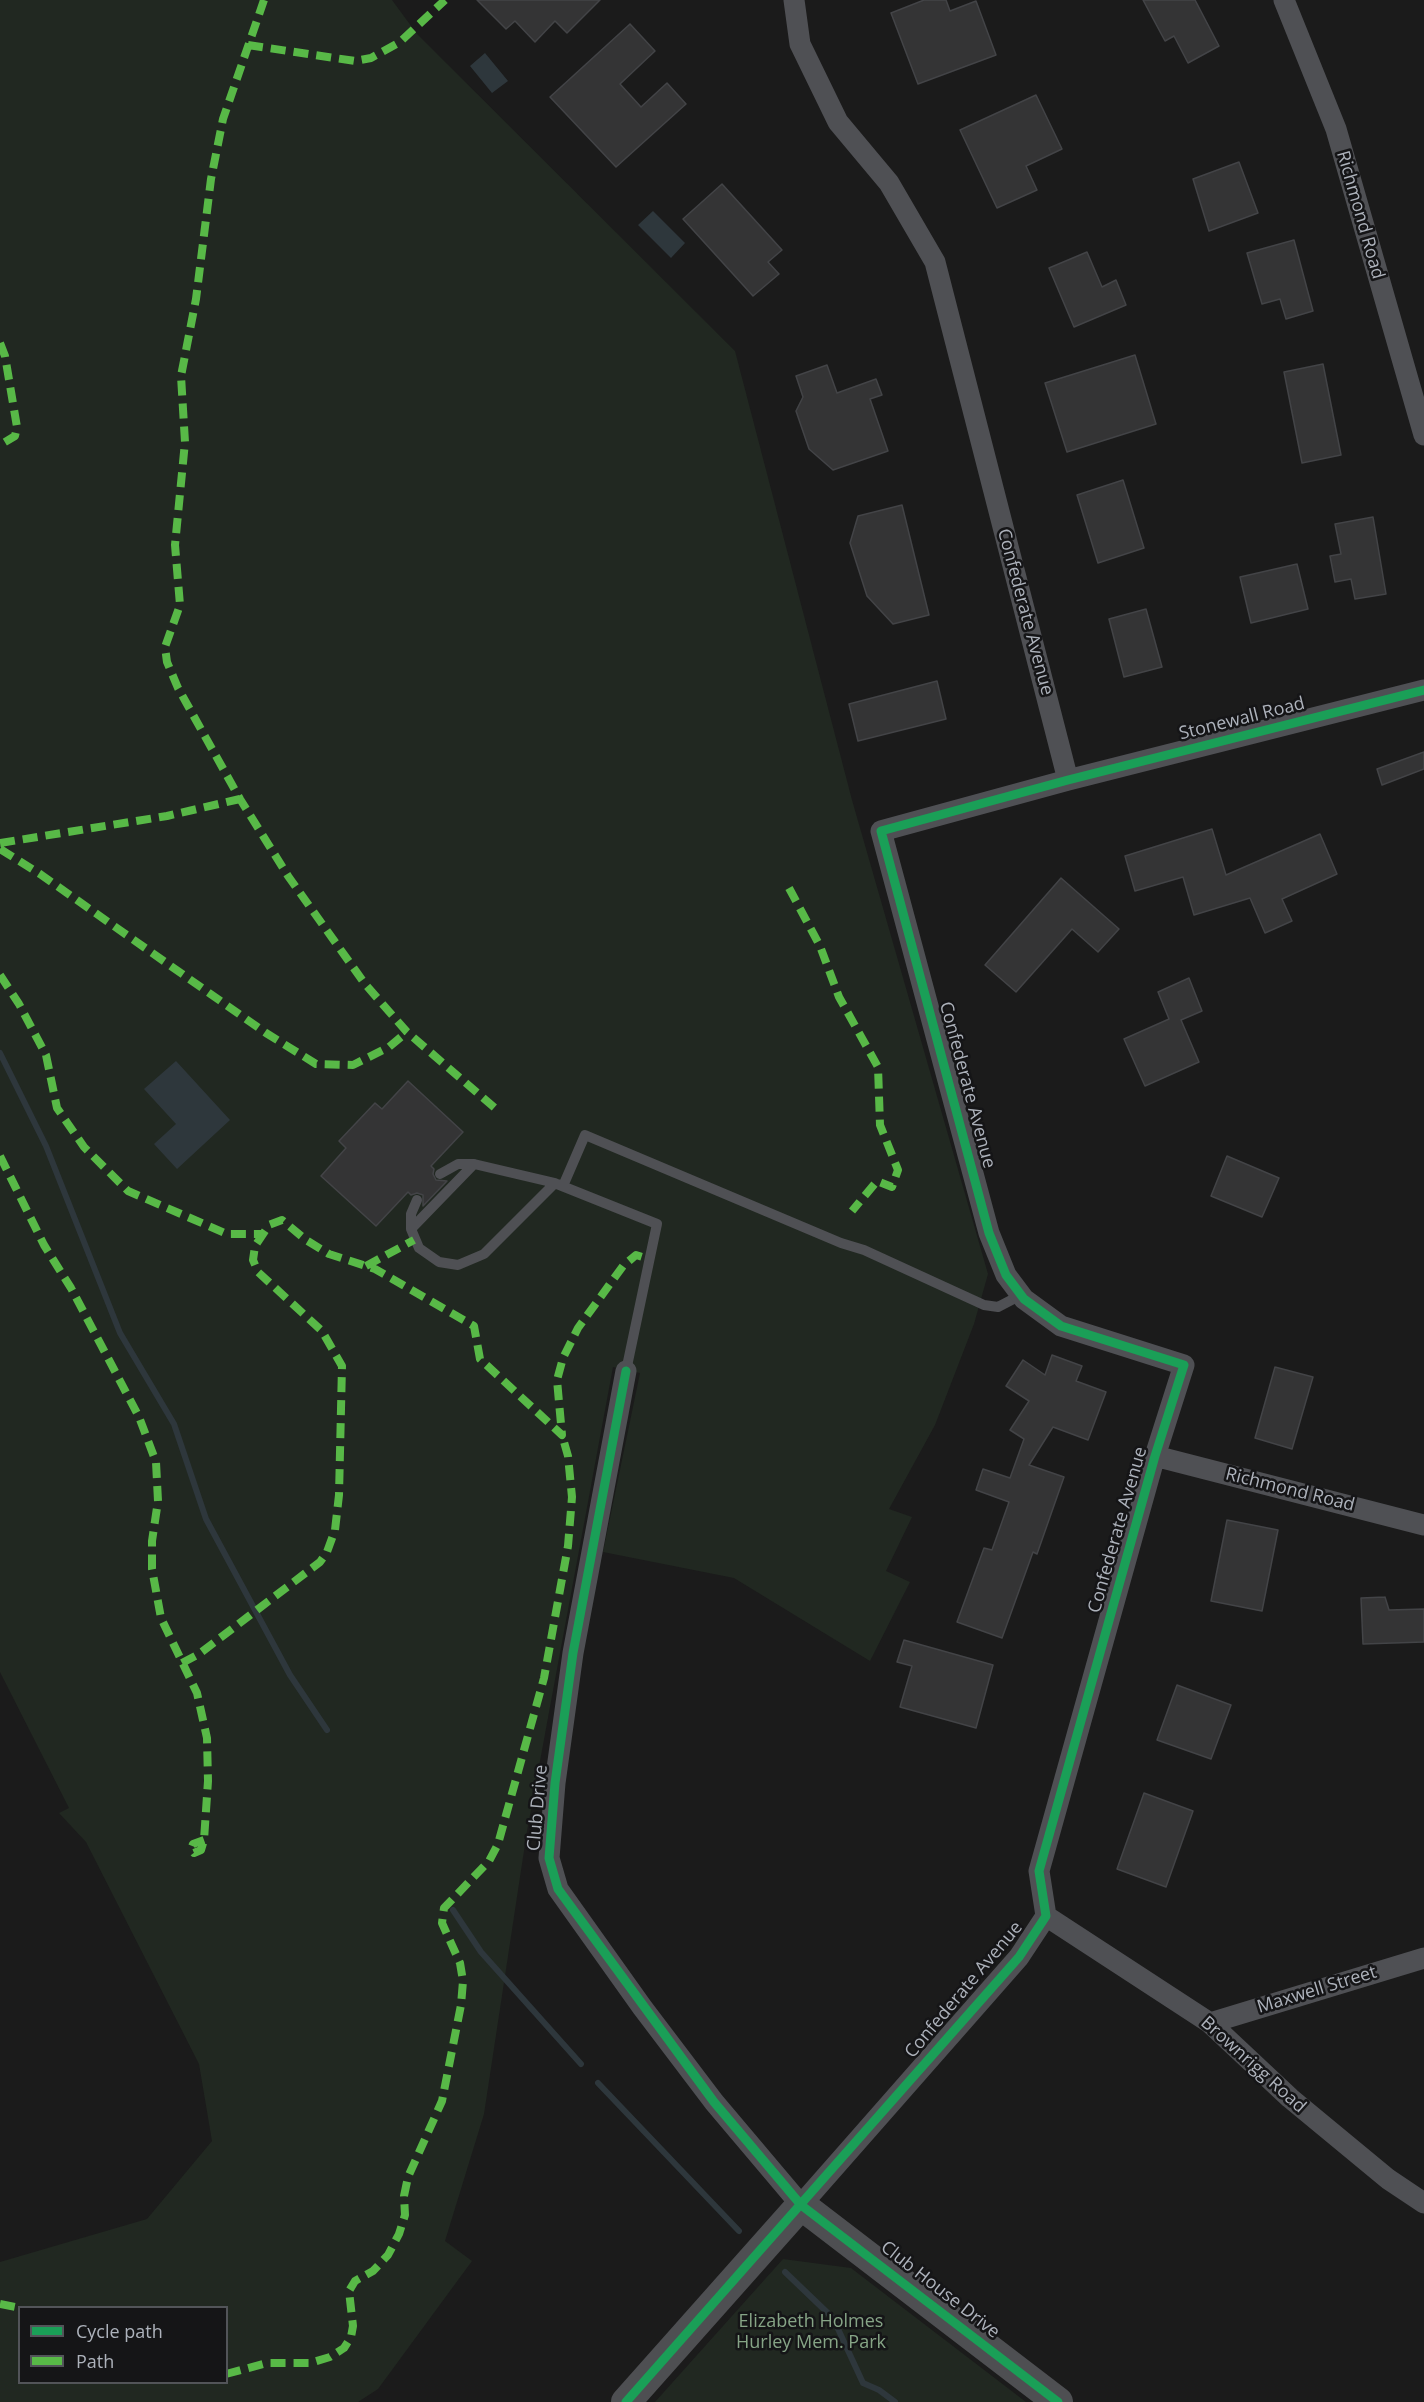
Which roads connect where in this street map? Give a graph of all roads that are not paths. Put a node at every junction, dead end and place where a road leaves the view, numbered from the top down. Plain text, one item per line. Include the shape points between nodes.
1 (794, 0) edge
2 (1284, 0) edge
3 (1424, 435) edge
4 (1424, 690) edge
5 (1068, 780) junction
6 (474, 1164) junction
7 (440, 1174) dead end
8 (559, 1184) junction
9 (417, 1200) dead end
10 (411, 1229) junction
11 (1021, 1295) junction
12 (626, 1371) joint
13 (1155, 1456) junction
14 (1424, 1525) edge
15 (1046, 1916) junction
16 (1424, 1959) edge
17 (1210, 2023) junction
18 (1424, 2203) edge
19 (801, 2205) junction
20 (626, 2402) edge
21 (1058, 2402) edge

1 - 5 street, Confederate Avenue via 800,44 838,122 889,183 935,262
2 - 3 street, Richmond Road via 1335,129
4 - 5 street, Stonewall Road
5 - 11 street, Confederate Avenue via 882,831 993,1248
6 - 7 lane via 458,1164
6 - 8 lane
6 - 10 lane
8 - 10 lane via 484,1254 470,1262 440,1262 419,1248
8 - 11 lane via 585,1135 841,1244 864,1250 984,1305 998,1307
8 - 12 lane via 657,1224
9 - 10 lane via 411,1214
11 - 13 street, Confederate Avenue via 1061,1326 1184,1365
12 - 19 street, Club Drive via 573,1653 549,1858 558,1889 642,2007 714,2102
13 - 14 street, Richmond Road
13 - 15 street, Confederate Avenue via 1039,1871
15 - 17 street, Brownrigg Road
15 - 19 street, Confederate Avenue via 1019,1957
16 - 17 street, Maxwell Street
17 - 18 street, Brownrigg Road via 1290,2098 1388,2179
19 - 20 street, Confederate Avenue
19 - 21 street, Club House Drive

